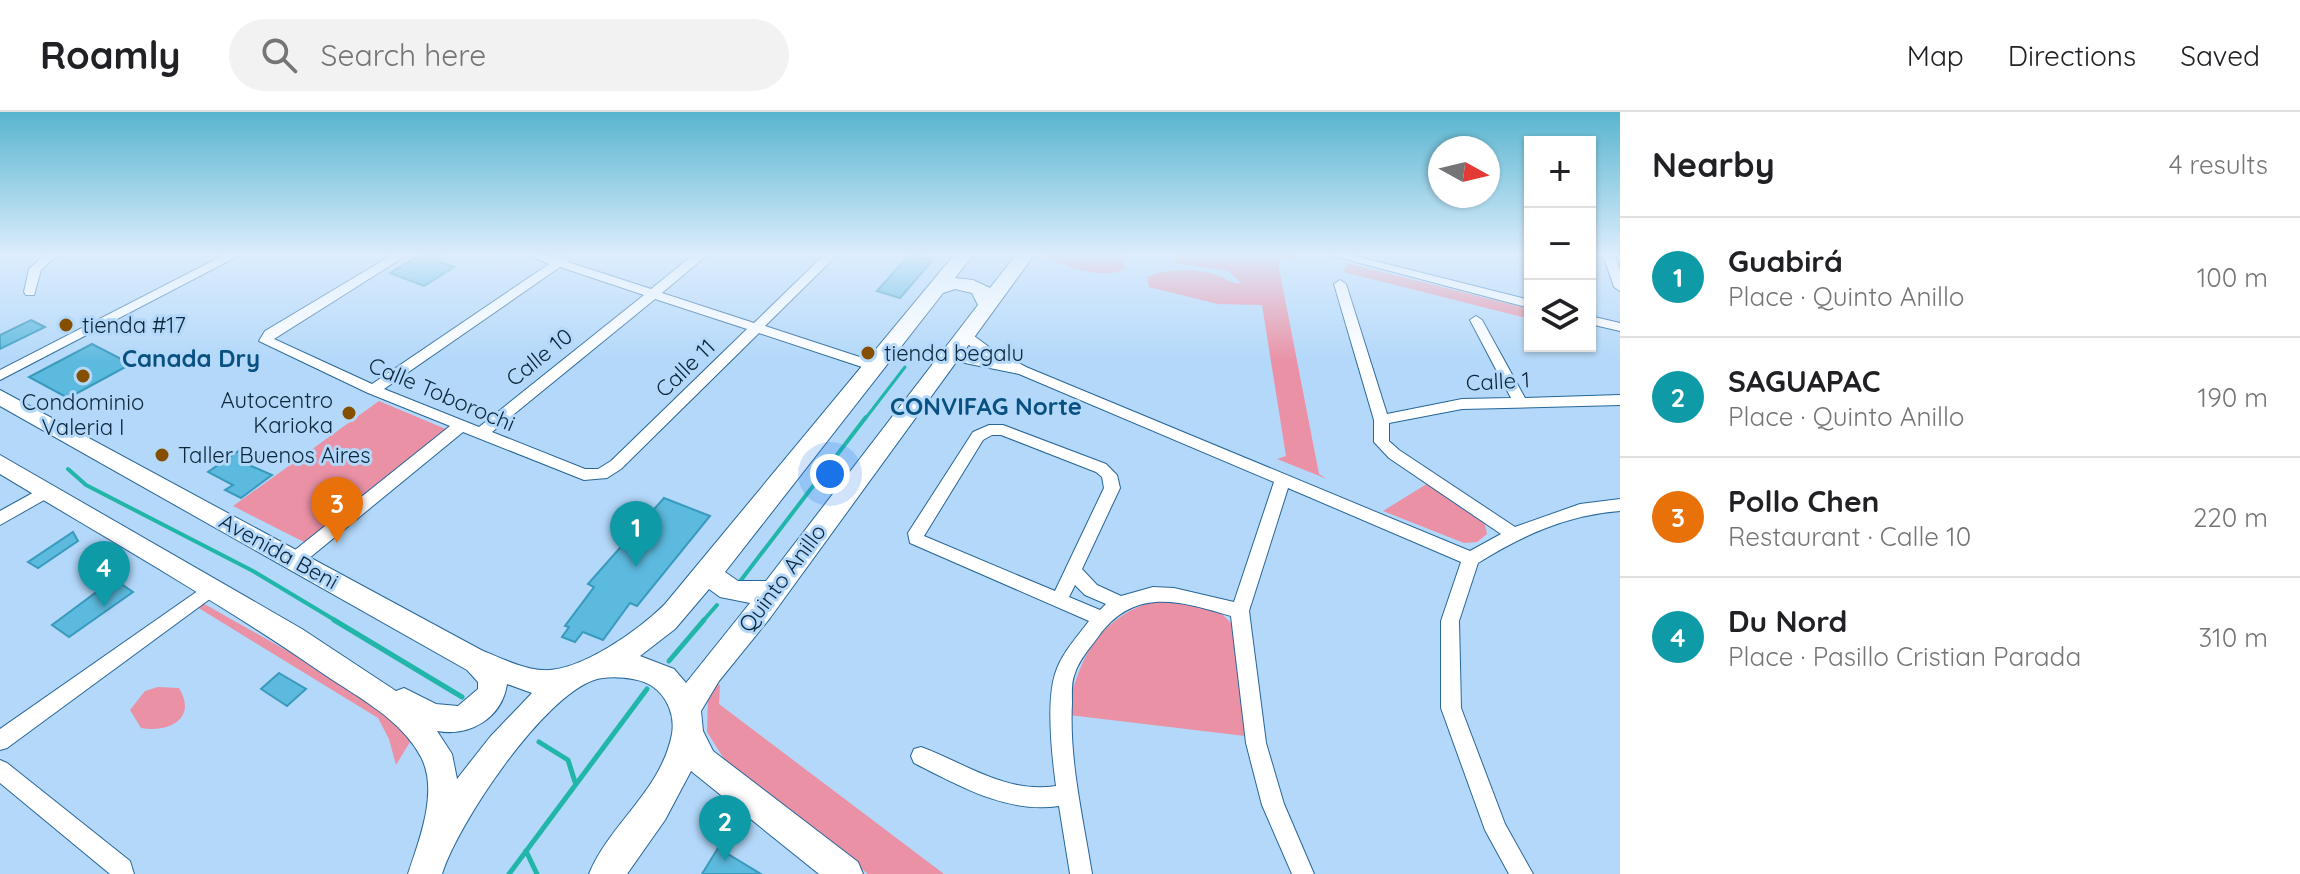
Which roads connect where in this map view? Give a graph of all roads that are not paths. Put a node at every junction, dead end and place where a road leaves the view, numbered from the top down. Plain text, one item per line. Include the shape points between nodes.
1 (935, 290) edge
2 (165, 291) edge
3 (342, 291) edge
4 (519, 291) edge
5 (648, 291) edge
6 (657, 291) edge
7 (795, 291) edge
8 (981, 291) edge
9 (997, 291) edge
10 (1342, 291) edge
11 (1477, 291) edge
12 (654, 293) junction
13 (1524, 302) edge
14 (987, 304) junction
15 (1476, 320) dead end
16 (1596, 321) edge
17 (1620, 327) edge
18 (758, 328) junction
19 (966, 334) junction
20 (950, 356) junction
21 (873, 366) junction
22 (1021, 370) junction
23 (0, 376) edge
24 (373, 390) junction
25 (0, 397) edge
26 (1620, 400) edge
27 (1520, 401) junction
28 (1381, 420) junction
29 (460, 426) junction
30 (480, 434) junction
31 (0, 463) edge
32 (601, 474) joint
33 (1283, 479) junction
34 (47, 491) junction
35 (1620, 505) edge
36 (0, 519) edge
37 (1512, 533) junction
38 (296, 559) junction
39 (1471, 559) junction
40 (1073, 571) junction
41 (708, 572) junction
42 (212, 588) junction
43 (773, 591) junction
44 (1059, 600) junction
45 (1120, 603) junction
46 (1240, 611) junction
47 (1098, 617) junction
48 (296, 640) junction
49 (473, 660) junction
50 (578, 676) junction
51 (686, 720) junction
52 (0, 741) edge
53 (921, 756) dead end
54 (0, 770) edge
55 (728, 783) junction
56 (664, 790) junction
57 (1065, 795) junction
58 (428, 861) edge
59 (123, 874) edge
60 (606, 874) edge
61 (846, 874) edge
62 (1081, 874) edge
63 (1303, 874) edge
64 (1522, 874) edge

1 - 21 main road
2 - 23 street
3 - 24 street, Calle Toborochi via 266,338
4 - 24 street
5 - 12 street
6 - 12 street, Calle 10
7 - 18 street, Calle 11
8 - 14 main road
9 - 14 main road, Quinto Anillo
10 - 28 street
11 - 13 street
12 - 18 street
12 - 30 street, Calle 10
14 - 19 main road, Quinto Anillo
15 - 27 street
16 - 17 street
18 - 21 street
18 - 32 street, Calle 11
19 - 20 main road, Quinto Anillo
19 - 22 street via 976,346
20 - 22 street
20 - 43 main road, Quinto Anillo
21 - 41 main road
22 - 33 street
24 - 29 street, Calle Toborochi
25 - 38 main road, Avenida Beni
26 - 27 street, Calle 1
27 - 28 street, Calle 1 via 1462,404
28 - 37 street via 1382,442 1394,454
29 - 30 street, Calle Toborochi
29 - 38 street
30 - 32 street, Calle Toborochi via 584,475
31 - 34 main road
33 - 39 street
33 - 46 street
34 - 36 street
34 - 42 main road
35 - 37 street via 1561,515
37 - 39 street
38 - 49 main road, Avenida Beni
39 - 64 street via 1450,621 1451,708 1496,830
40 - 44 street
40 - 44 street via 1112,488 1109,475 1003,430 978,436 916,539
40 - 45 street via 1091,590
41 - 43 main road via 735,594
41 - 50 main road via 639,643
42 - 48 main road
42 - 52 street
43 - 51 main road, Quinto Anillo via 709,672
44 - 47 street
45 - 46 street via 1141,596 1186,595
45 - 47 street
46 - 63 street via 1256,743 1273,805
47 - 57 street via 1064,674 1060,723
48 - 49 main road via 338,658 420,712 440,719 477,712 493,689 492,677
48 - 58 main road via 406,714 429,740 443,792
49 - 50 main road, Avenida Beni via 539,683
50 - 51 main road via 622,666 650,670 675,687
50 - 58 main road via 529,716 498,754 465,795
51 - 55 main road via 702,761
51 - 56 main road, Quinto Anillo via 680,765
53 - 57 street via 968,779 1029,798
54 - 59 street
55 - 56 main road via 696,775
55 - 61 main road
56 - 60 main road, Quinto Anillo
57 - 62 street

